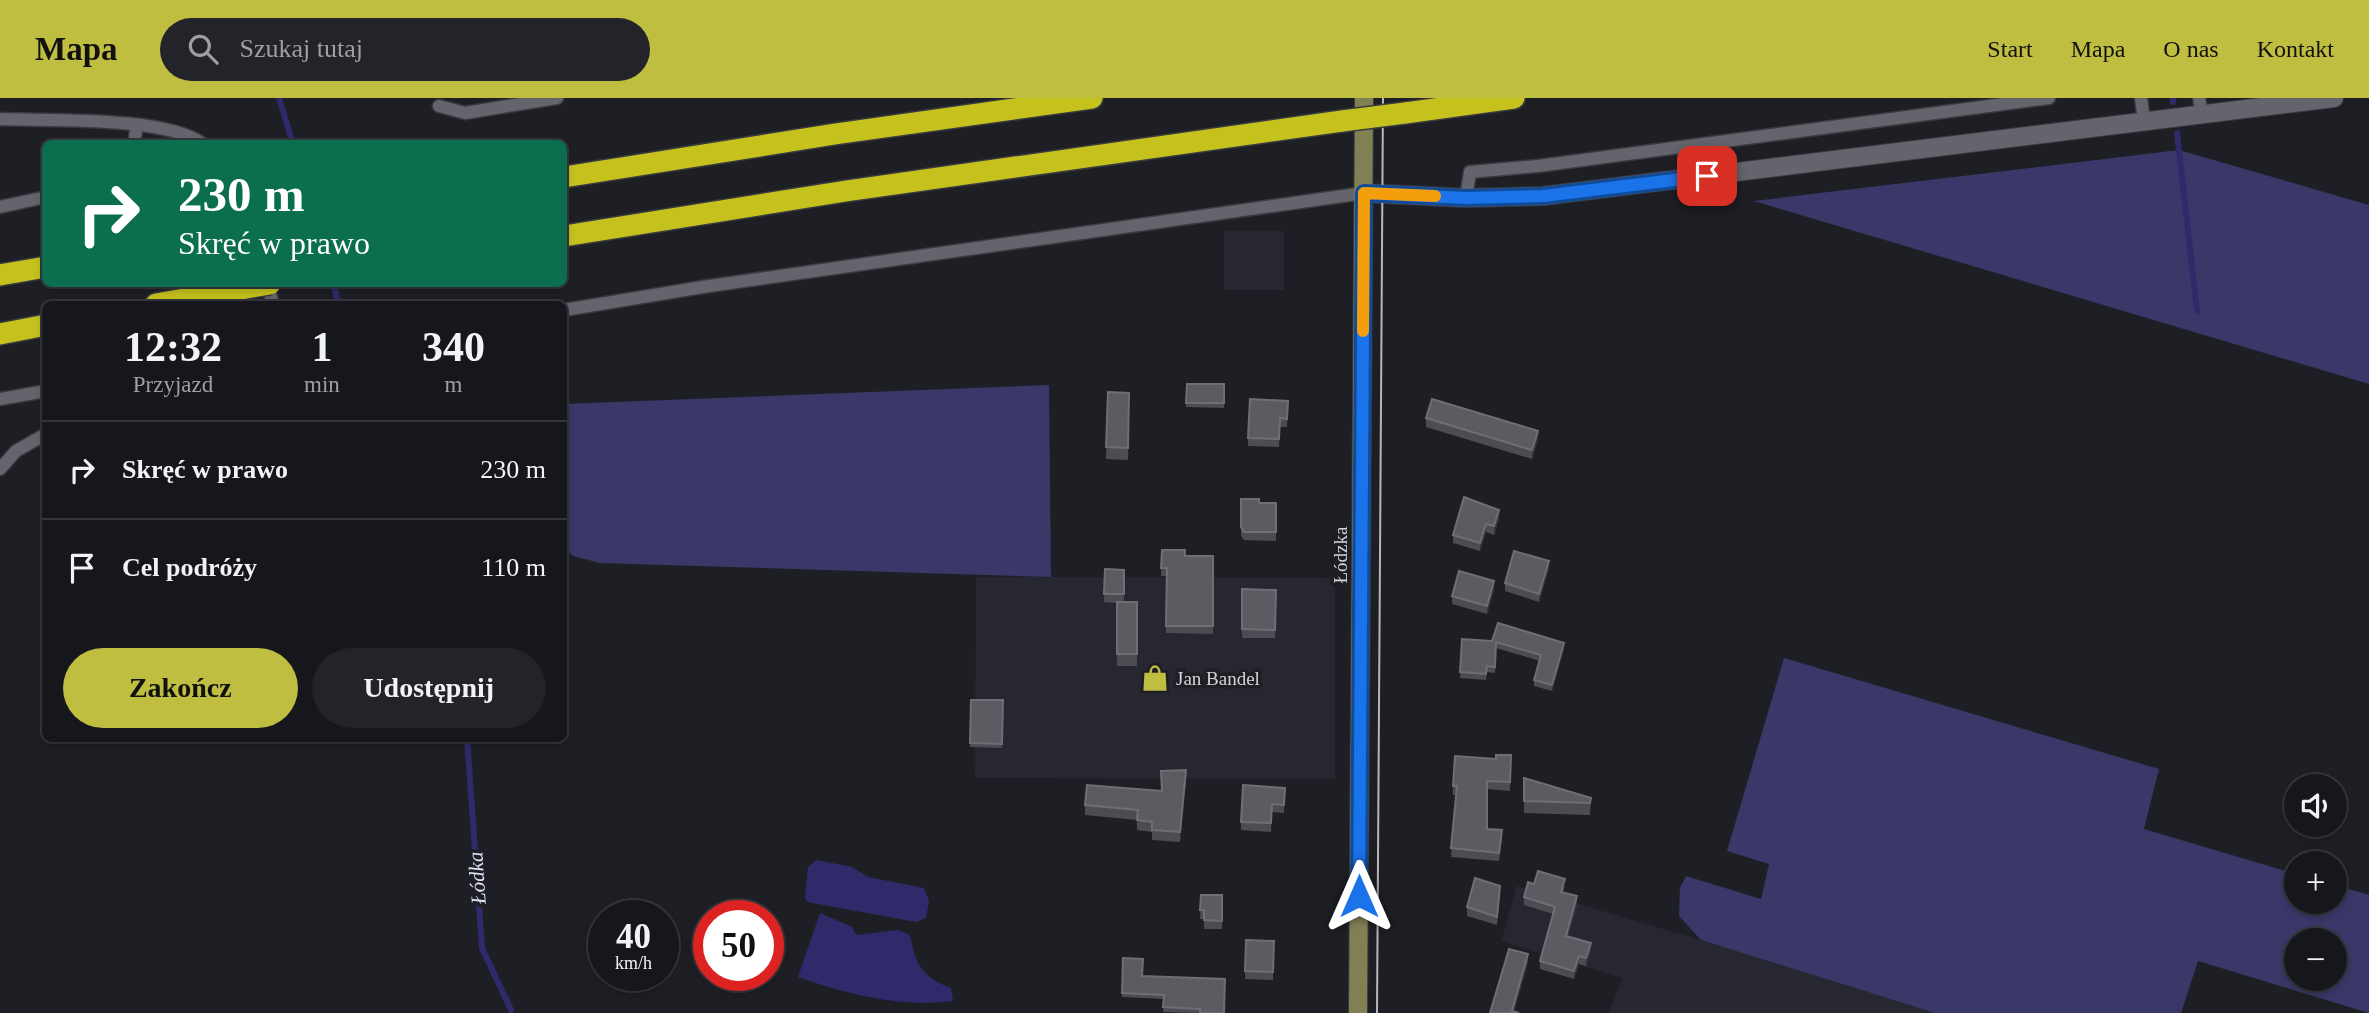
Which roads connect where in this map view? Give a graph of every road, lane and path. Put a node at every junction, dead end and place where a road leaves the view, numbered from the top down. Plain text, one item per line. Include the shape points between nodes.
1 (557, 98) edge
2 (1092, 98) edge
3 (1364, 98) edge
4 (1514, 98) edge
5 (2049, 98) edge
6 (2141, 98) edge
7 (2334, 98) edge
8 (439, 106) dead end
9 (2200, 106) edge
10 (0, 119) edge
11 (2144, 121) junction
12 (137, 125) junction
13 (135, 140) edge
14 (194, 140) edge
15 (567, 177) edge
16 (1364, 193) junction
17 (42, 198) edge
18 (1466, 198) junction
19 (0, 207) edge
20 (567, 236) edge
21 (42, 268) edge
22 (0, 275) edge
23 (252, 287) edge
24 (173, 301) edge
25 (567, 310) edge
26 (42, 326) edge
27 (0, 334) edge
28 (42, 392) edge
29 (0, 399) edge
30 (42, 436) edge
31 (5, 457) edge
32 (0, 469) edge
33 (1358, 1013) edge

1 - 8 lane via 465,113
2 - 15 highway
3 - 16 main road, Łódzka
4 - 20 highway, bridge via 845,191
5 - 18 lane via 1470,172
6 - 11 lane
7 - 9 street
9 - 11 street
10 - 12 lane
11 - 18 street via 1543,196
12 - 13 lane
12 - 14 lane via 169,129
16 - 18 street
16 - 25 lane
16 - 33 main road, Łódzka
17 - 19 lane
21 - 22 highway
23 - 24 highway, bridge
26 - 27 highway
28 - 29 lane
30 - 31 lane
31 - 32 lane

